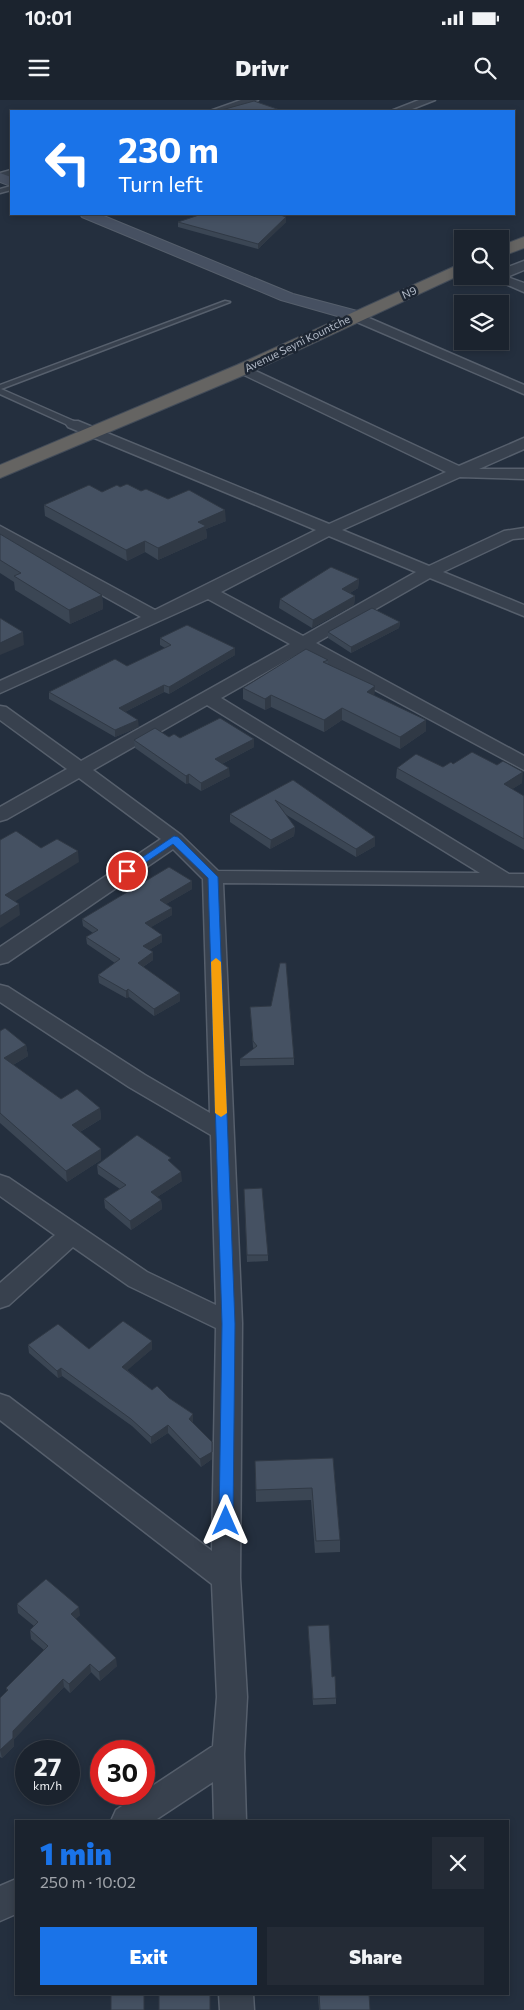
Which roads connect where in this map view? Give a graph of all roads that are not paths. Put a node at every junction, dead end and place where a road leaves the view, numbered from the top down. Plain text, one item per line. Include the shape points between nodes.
1 (253, 100) edge
2 (430, 100) edge
3 (219, 110) edge
4 (400, 110) edge
5 (93, 215) edge
6 (524, 242) edge
7 (509, 248) edge
8 (524, 265) edge
9 (509, 271) edge
10 (454, 272) edge
11 (509, 282) edge
12 (524, 288) edge
13 (288, 297) junction
14 (227, 302) dead end
15 (355, 316) junction
16 (326, 327) junction
17 (243, 369) junction
18 (0, 389) edge
19 (524, 390) edge
20 (73, 424) junction
21 (93, 433) junction
22 (524, 443) edge
23 (0, 456) edge
24 (0, 472) edge
25 (461, 473) junction
26 (524, 474) edge
27 (329, 530) junction
28 (0, 531) edge
29 (524, 532) edge
30 (429, 572) junction
31 (208, 592) junction
32 (524, 611) edge
33 (154, 617) junction
34 (303, 643) junction
35 (0, 688) edge
36 (207, 697) junction
37 (0, 711) edge
38 (524, 764) edge
39 (80, 770) junction
40 (0, 815) edge
41 (174, 839) junction
42 (213, 877) junction
43 (514, 880) edge
44 (0, 957) edge
45 (0, 992) edge
46 (222, 1131) junction
47 (0, 1184) edge
48 (72, 1234) junction
49 (0, 1298) edge
50 (229, 1324) junction
51 (0, 1405) edge
52 (226, 1578) junction
53 (228, 1754) junction
54 (128, 1820) edge
55 (230, 1820) edge
56 (15, 1896) edge
57 (0, 1905) edge
58 (236, 1995) edge
59 (236, 2010) edge

1 - 3 street
2 - 4 street
5 - 13 main road
6 - 7 highway
8 - 9 street
10 - 15 highway, N9
11 - 12 street
13 - 15 main road
13 - 16 main road
14 - 18 lane
15 - 16 highway, Avenue Seyni Kountche
15 - 19 street
16 - 17 highway, Avenue Seyni Kountche
16 - 20 highway, Avenue Seyni Kountche
17 - 21 highway, Avenue Seyni Kountche
17 - 25 street
18 - 20 lane
20 - 21 street
20 - 23 highway, Avenue Seyni Kountche
21 - 24 highway, Avenue Seyni Kountche
21 - 27 street
22 - 25 street
25 - 26 street
25 - 27 street
27 - 30 street
27 - 31 street
28 - 33 street
29 - 30 street via 510,534
30 - 32 street
30 - 34 street
31 - 33 street
31 - 34 street
33 - 35 street
34 - 36 street
34 - 38 street
36 - 39 street
36 - 43 street
37 - 39 street
39 - 40 street
39 - 41 street
41 - 42 street
41 - 44 street
42 - 43 street
42 - 46 street
45 - 46 street via 137,1081
46 - 50 street
47 - 48 street
48 - 49 street
48 - 50 street via 138,1279
50 - 52 street
51 - 52 street
52 - 53 street via 232,1697
53 - 54 street
53 - 55 street
56 - 57 street
58 - 59 street

